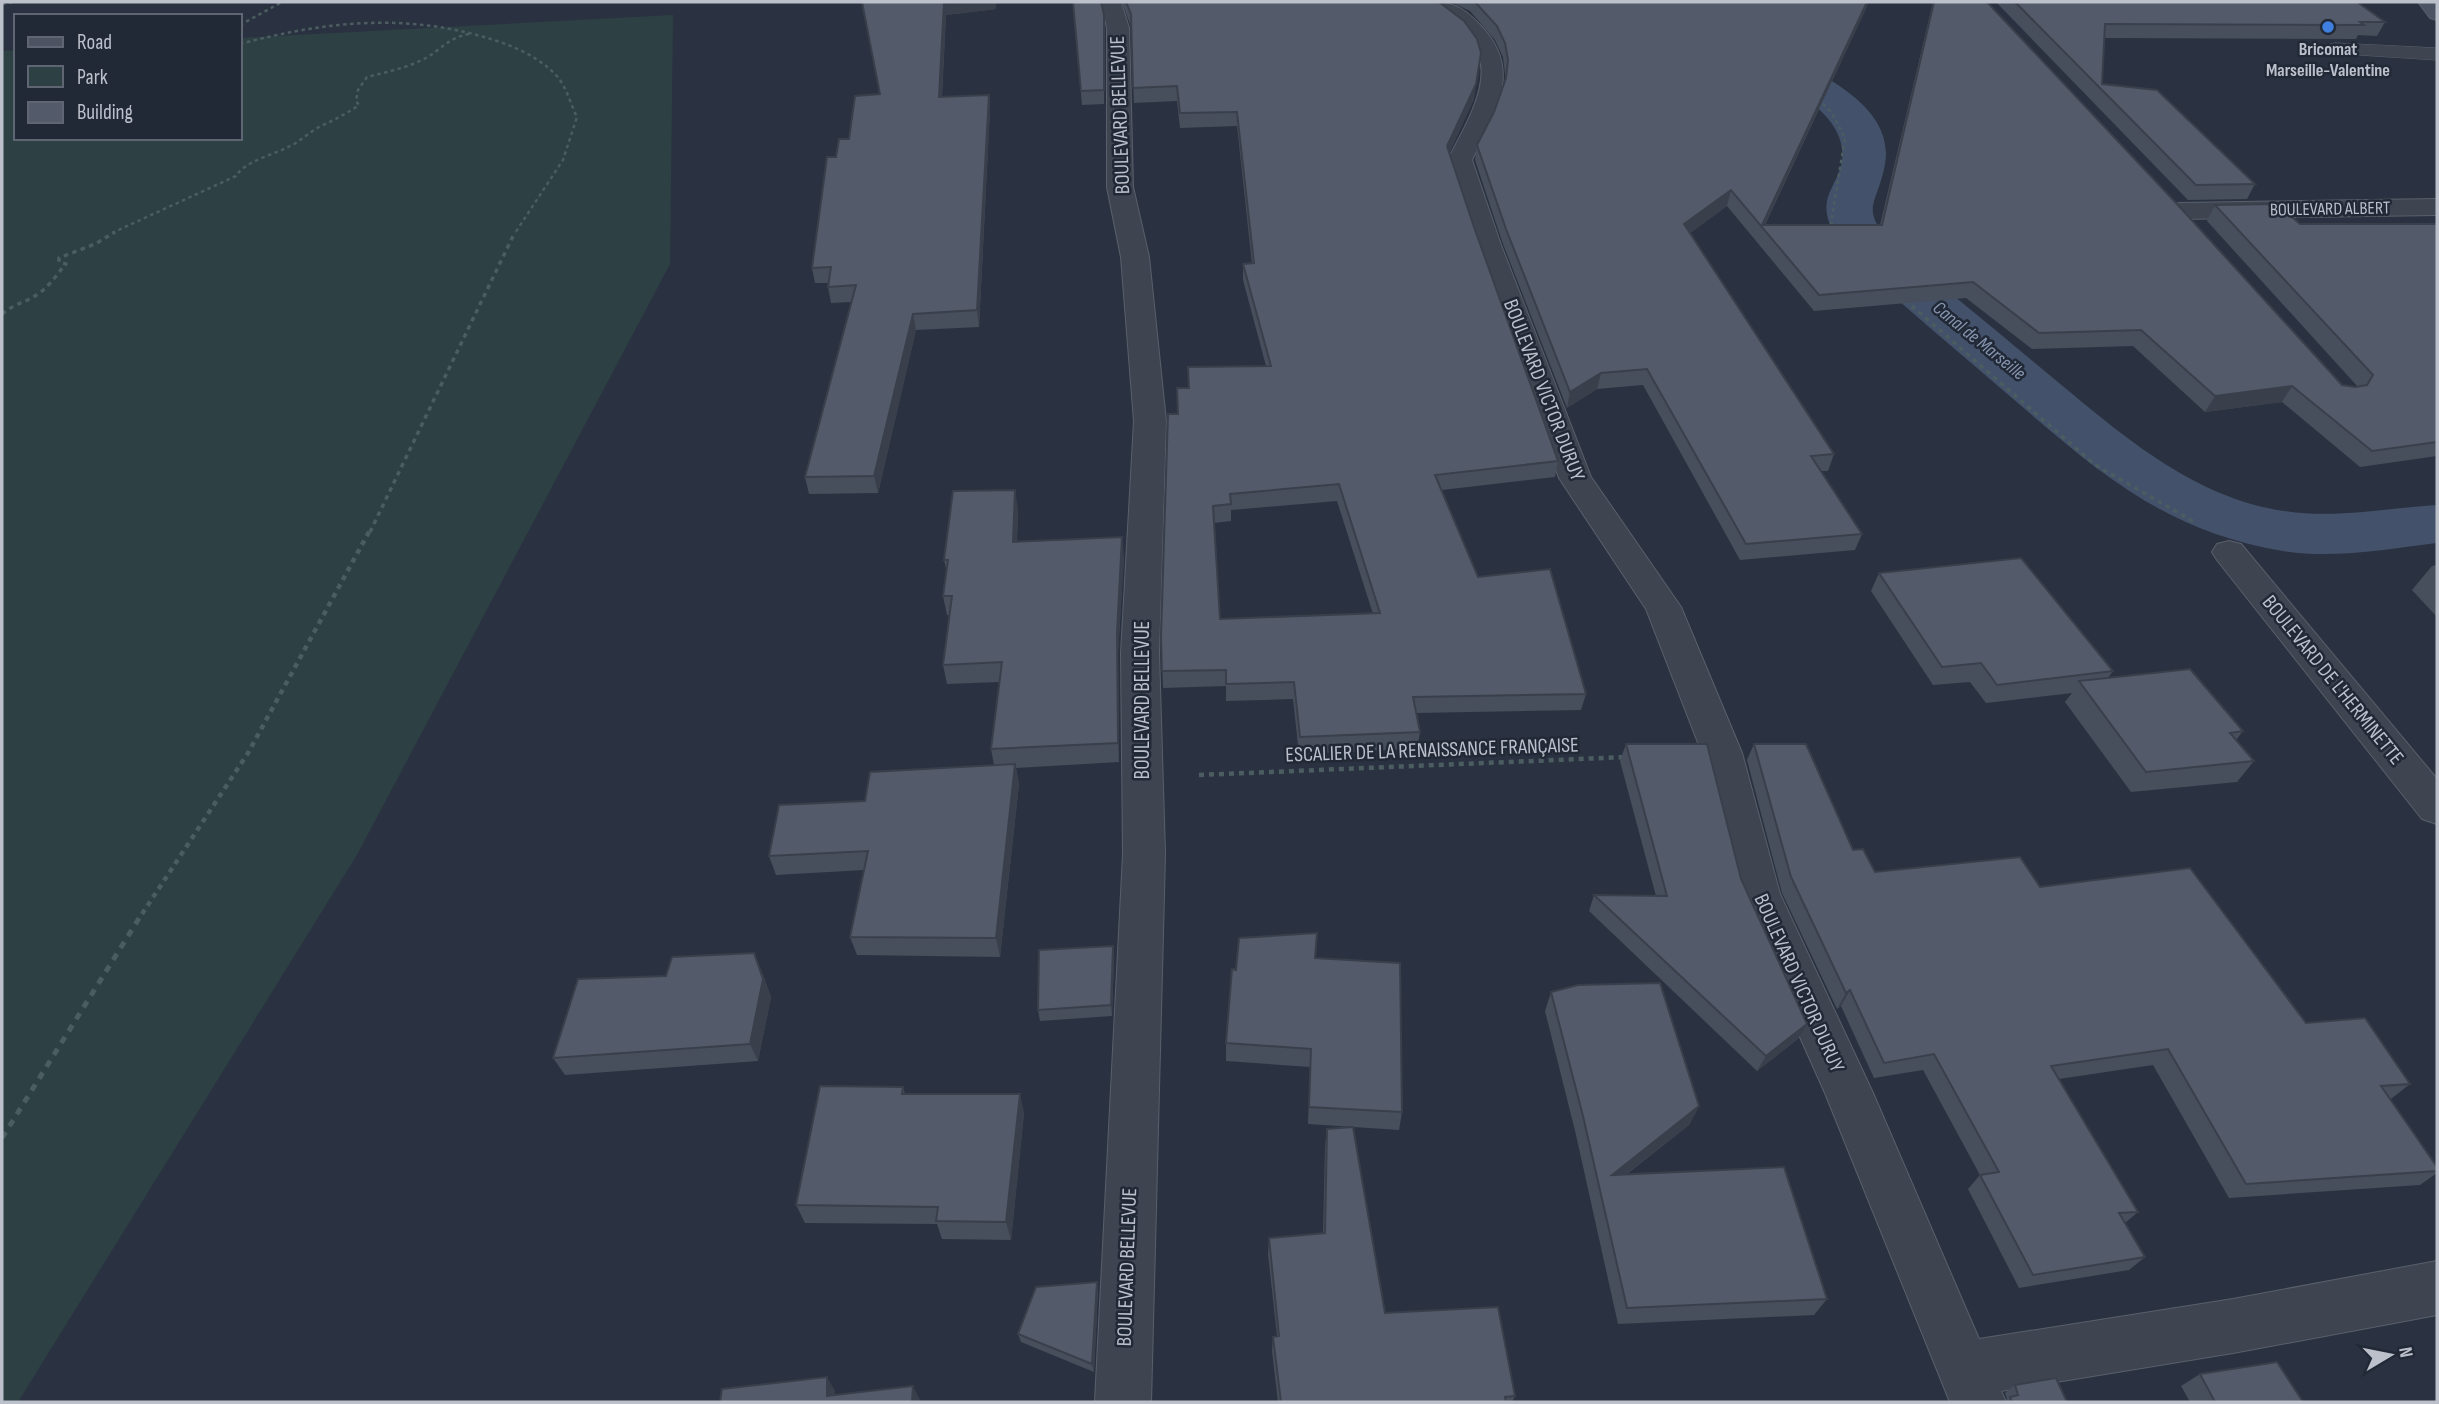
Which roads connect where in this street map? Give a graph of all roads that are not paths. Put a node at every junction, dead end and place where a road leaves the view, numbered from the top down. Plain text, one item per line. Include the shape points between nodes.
1 (1111, 2) edge
2 (1438, 2) edge
3 (2428, 2) edge
4 (2437, 14) edge
5 (2335, 49) edge
6 (2437, 54) edge
7 (2161, 191) edge
8 (2437, 208) edge
9 (2180, 211) junction
10 (2199, 231) edge
11 (2229, 552) road end
12 (2437, 808) edge
13 (2437, 1288) edge
14 (1972, 1386) edge
15 (1123, 1402) edge

1 - 15 street, BOULEVARD BELLEVUE via 1118,28 1120,187 1135,257 1150,421 1140,653 1144,854
2 - 14 street, BOULEVARD VICTOR DURUY via 1464,18 1489,47 1495,83 1460,160 1575,478 1663,607 1722,753 1758,894 1849,1093
3 - 4 main road
5 - 6 lane
7 - 9 street
8 - 9 street, BOULEVARD ALBERT
9 - 10 street
11 - 12 street, BOULEVARD DE L'HERMINETTE
13 - 14 street via 2234,1326

